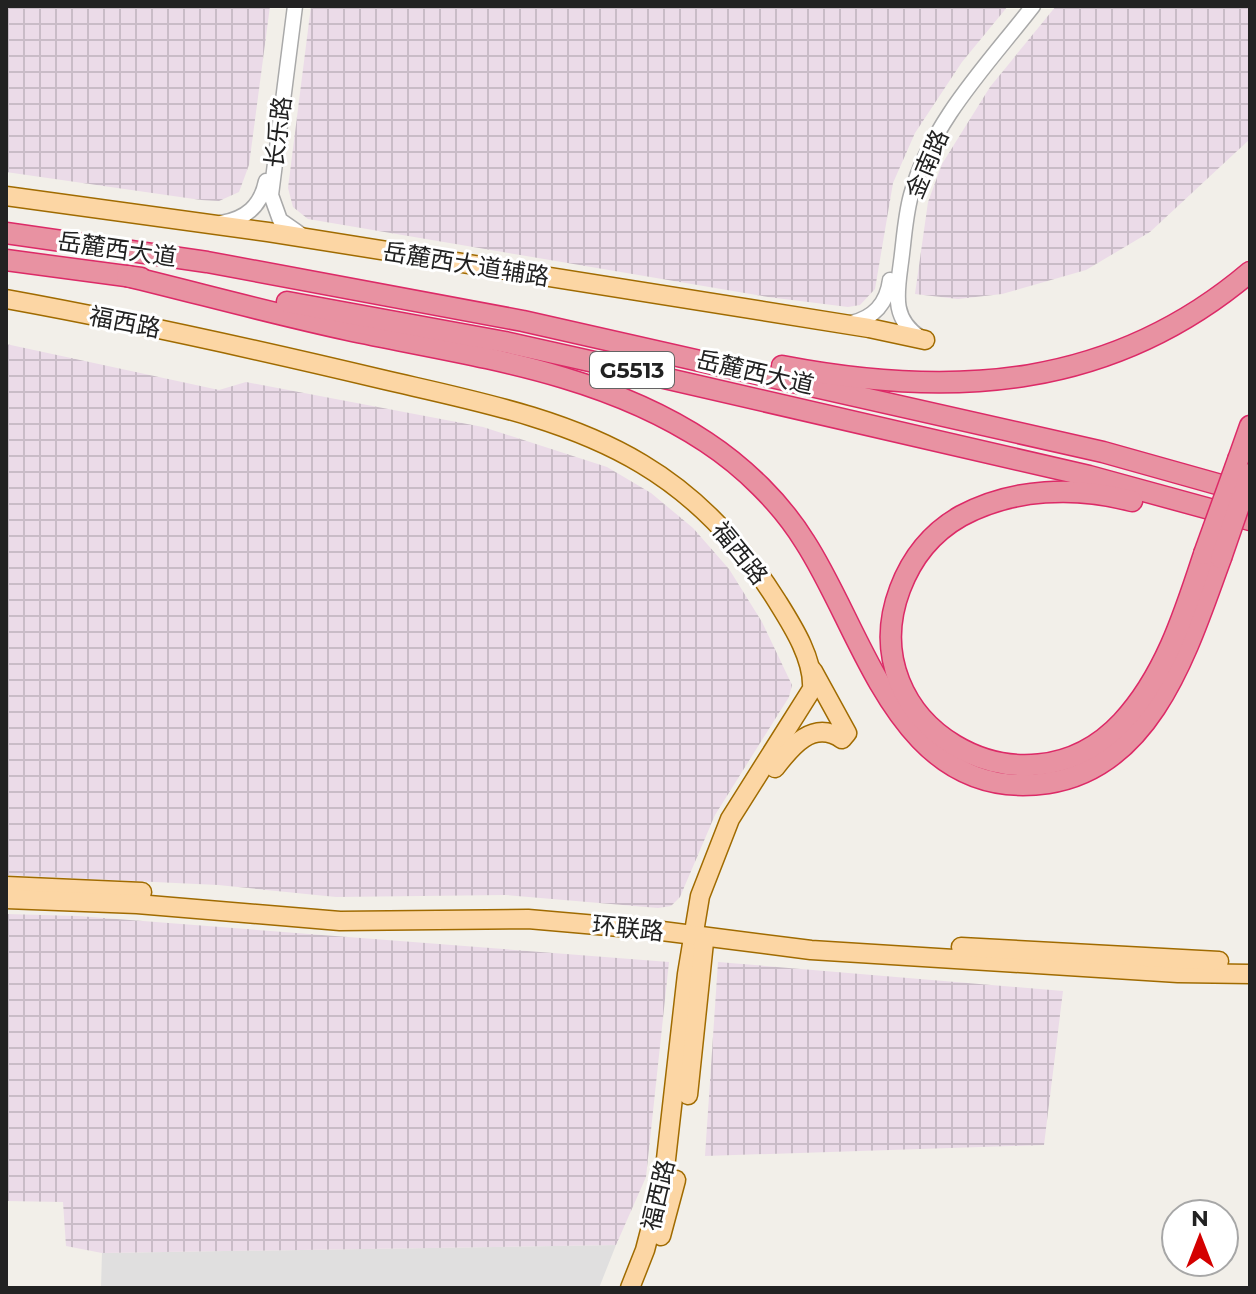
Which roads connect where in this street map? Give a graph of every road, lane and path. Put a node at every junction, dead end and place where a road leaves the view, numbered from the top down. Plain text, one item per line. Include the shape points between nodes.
1 (288, 6) edge
2 (295, 6) edge
3 (1025, 6) edge
4 (1033, 6) edge
5 (6, 196) edge
6 (6, 223) edge
7 (212, 224) junction
8 (6, 233) edge
9 (311, 239) junction
10 (50, 240) junction
11 (6, 260) edge
12 (207, 262) junction
13 (58, 267) junction
14 (6, 272) edge
15 (1250, 272) edge
16 (127, 276) junction
17 (6, 299) edge
18 (843, 324) junction
19 (925, 340) joint
20 (1250, 426) edge
21 (1244, 466) edge
22 (1250, 493) edge
23 (1250, 520) edge
24 (1250, 533) edge
25 (1213, 556) junction
26 (811, 667) junction
27 (6, 886) edge
28 (6, 899) edge
29 (699, 931) junction
30 (1250, 962) edge
31 (1250, 974) edge
32 (630, 1288) edge
33 (643, 1288) edge

1 - 7 street, 长乐路 via 263,194 245,215
2 - 9 street, 长乐路 via 271,195 280,220
3 - 18 street, 金南路 via 922,147 901,206 884,302 867,318
4 - 19 street, 金南路 via 946,120 916,179 896,299 903,323
5 - 7 main road, 岳麓西大道辅路
6 - 10 highway
7 - 9 main road, 岳麓西大道辅路
8 - 10 highway, 岳麓西大道 / G5513
9 - 18 main road, 岳麓西大道辅路
10 - 12 highway, 岳麓西大道 / G5513
11 - 13 highway, 岳麓西大道 / G5513
12 - 15 highway via 335,271 774,365 924,384 1008,380 1100,359 1174,326
12 - 22 highway, 岳麓西大道 / G5513 via 618,341 1103,452
13 - 14 highway
13 - 16 highway, 岳麓西大道 / G5513
16 - 23 highway, 岳麓西大道 / G5513 via 505,342 1089,476
16 - 25 highway via 534,369 626,401 705,441 764,491 804,539 905,725 947,762 1000,782 1068,779 1127,741 1172,680
17 - 26 main road, 福西路 via 419,388 571,430 613,448 674,485 742,548 782,609
18 - 19 main road, 岳麓西大道辅路
20 - 21 highway
21 - 25 highway, bridge
24 - 25 highway via 1108,494 1036,492 970,511 928,540 904,577 892,628 901,683 932,730 969,755 1022,766 1074,755 1107,737 1146,689
26 - 29 main road, 福西路 via 807,701 730,819 712,861
26 - 29 main road via 847,733 842,739 830,733 809,734 778,764 729,849
27 - 29 main road, 环联路 via 355,909 521,907
28 - 29 main road, 环联路 via 164,905 340,921 528,919
29 - 30 main road, 环联路
29 - 31 main road, 环联路 via 822,951
29 - 32 main road, 福西路 via 664,1177
29 - 33 main road via 679,1167

